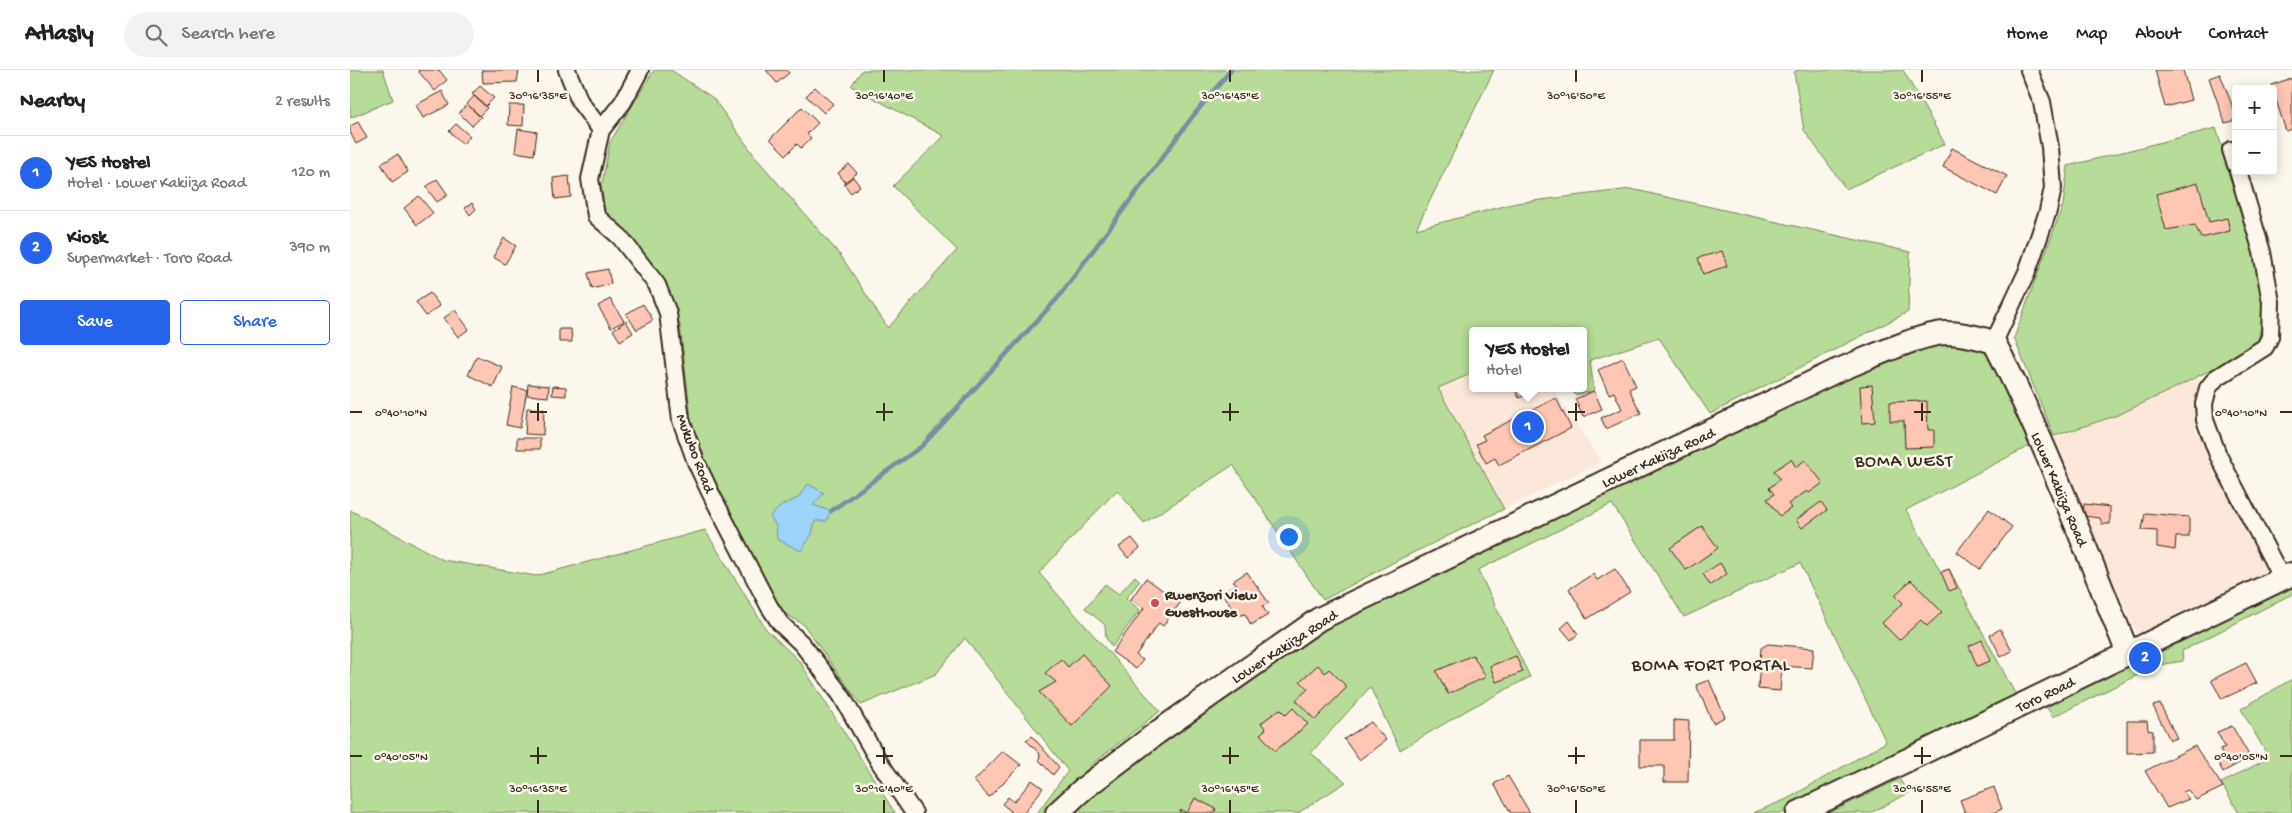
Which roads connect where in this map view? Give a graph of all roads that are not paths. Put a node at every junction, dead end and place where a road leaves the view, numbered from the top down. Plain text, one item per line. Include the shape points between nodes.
1 (567, 70) edge
2 (640, 70) edge
3 (2029, 70) edge
4 (600, 130) junction
5 (2239, 175) edge
6 (1994, 342) junction
7 (2287, 577) edge
8 (2128, 653) junction
9 (914, 813) edge
10 (1057, 813) edge
11 (1798, 813) edge

1 - 4 street via 580,102
2 - 4 street via 623,102
3 - 6 street via 2042,102 2053,188 2027,272
4 - 9 street, Mukubo Road via 590,180 596,216 620,237 657,285 668,313 681,420 703,477 769,606 841,695 880,763
5 - 7 street via 2262,252 2271,302 2270,337 2265,347 2216,378 2208,388 2205,420 2218,455
6 - 8 main road, Lower Kakiiza Road via 2045,453
6 - 10 main road, Lower Kakiiza Road via 1961,333 1943,333 1836,371 1319,619 1158,732
7 - 8 main road, Toro Road
8 - 11 main road, Toro Road

